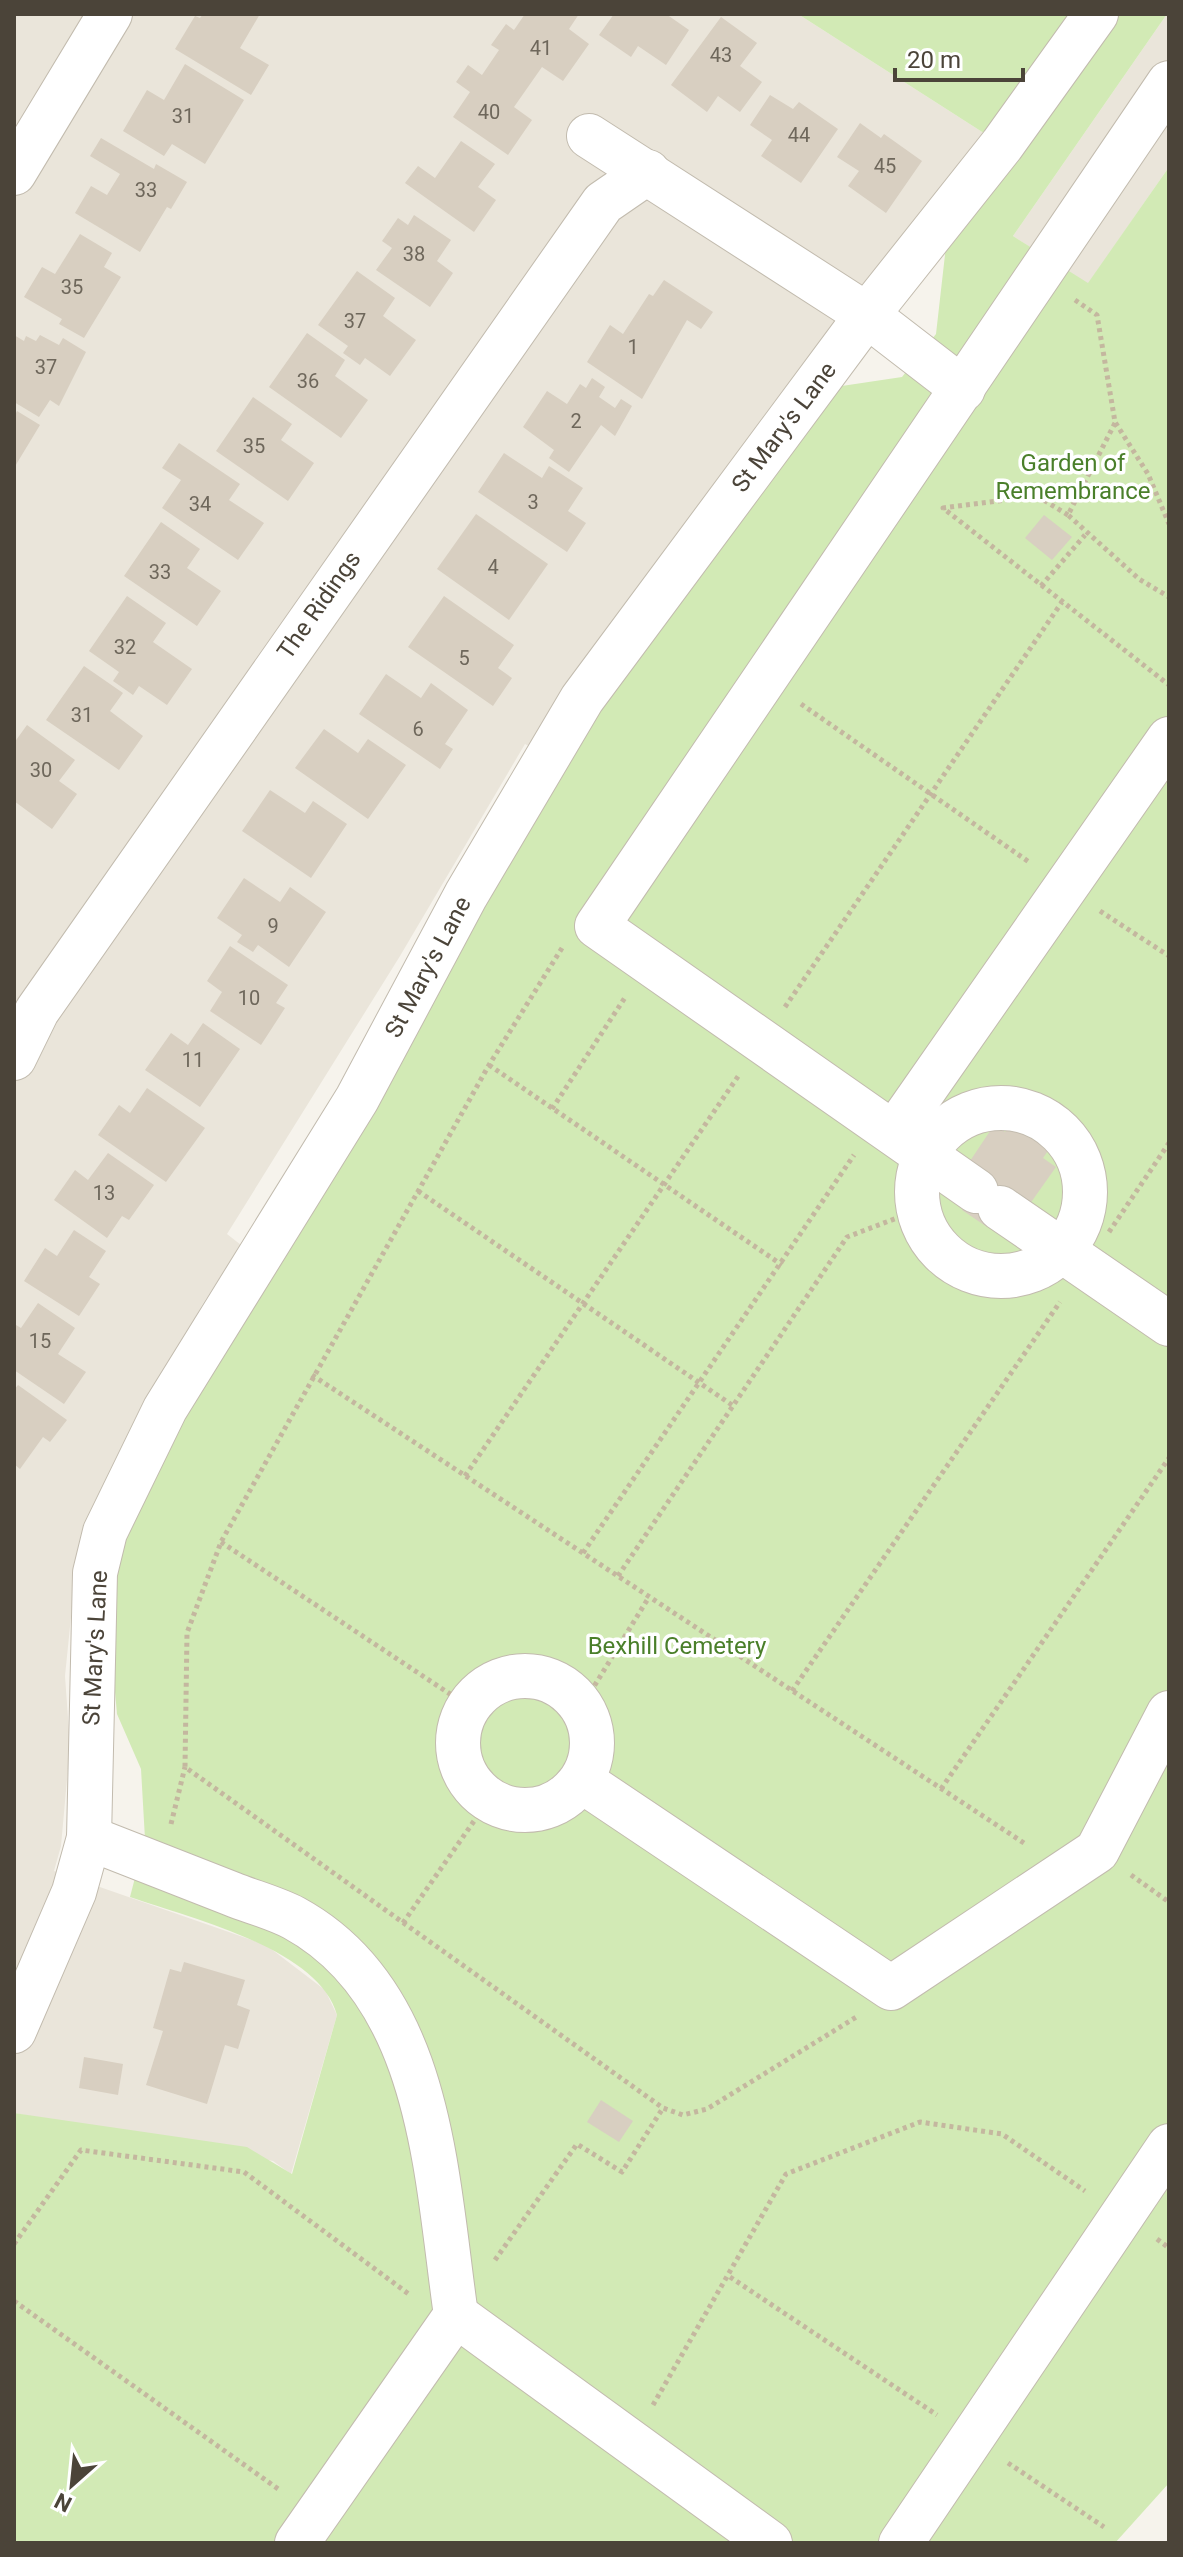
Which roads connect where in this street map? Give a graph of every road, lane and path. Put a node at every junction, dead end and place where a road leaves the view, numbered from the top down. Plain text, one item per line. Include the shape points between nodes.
1 (110, 14) edge
2 (1096, 14) edge
3 (1169, 83) edge
4 (589, 136) dead end
5 (648, 172) junction
6 (14, 173) edge
7 (1039, 276) junction
8 (867, 315) junction
9 (963, 389) junction
10 (1115, 422) junction
11 (1068, 515) junction
12 (1169, 524) edge
13 (1085, 535) junction
14 (1041, 586) junction
15 (1169, 597) edge
16 (763, 679) junction
17 (1169, 685) edge
18 (1169, 739) edge
19 (1065, 888) junction
20 (597, 926) junction
21 (1169, 956) edge
22 (648, 961) junction
23 (14, 1058) edge
24 (489, 1065) junction
25 (552, 1109) junction
26 (898, 1136) junction
27 (1169, 1143) edge
28 (418, 1191) junction
29 (918, 1210) junction
30 (1074, 1259) junction
31 (782, 1265) junction
32 (1169, 1324) edge
33 (312, 1375) junction
34 (700, 1384) junction
35 (732, 1405) junction
36 (1169, 1458) edge
37 (221, 1542) junction
38 (583, 1553) junction
39 (618, 1576) junction
40 (649, 1597) junction
41 (792, 1691) junction
42 (468, 1706) junction
43 (582, 1706) junction
44 (1169, 1713) edge
45 (185, 1767) junction
46 (582, 1781) junction
47 (941, 1789) junction
48 (488, 1801) junction
49 (89, 1838) junction
50 (160, 1866) junction
51 (1064, 1870) junction
52 (403, 1923) junction
53 (891, 1988) junction
54 (14, 2031) edge
55 (663, 2108) junction
56 (1169, 2146) edge
57 (1121, 2215) junction
58 (14, 2244) edge
59 (1169, 2248) edge
60 (730, 2277) junction
61 (14, 2301) edge
62 (453, 2319) junction
63 (973, 2439) junction
64 (631, 2442) junction
65 (1104, 2527) dead end
66 (307, 2530) edge
67 (770, 2543) edge
68 (901, 2543) edge

1 - 6 street
2 - 8 street, St Mary's Lane via 1002,145
3 - 7 street
4 - 5 street
5 - 8 street
5 - 23 street, The Ridings via 603,203 37,1011
7 - 9 street
7 - 10 path via 1097,315
8 - 9 street
8 - 49 street, St Mary's Lane via 582,699 466,895 357,1099 165,1409 105,1532 95,1573
9 - 16 street
10 - 11 path
10 - 12 path via 1148,474
11 - 13 path
11 - 14 path via 1037,496 943,508
13 - 14 path
13 - 15 path
14 - 17 path
16 - 19 path
16 - 20 street
18 - 19 street
19 - 21 path
19 - 26 street
20 - 22 street
20 - 24 path via 562,948
22 - 25 path
22 - 26 street
24 - 25 path
24 - 28 path
25 - 31 path
26 - 29 street via 917,1178
26 - 30 street
26 - 30 street via 983,1109 1019,1108 1051,1122 1075,1149 1086,1182
26 - 31 path
27 - 30 path
28 - 33 path
28 - 34 path
29 - 30 street via 930,1238 951,1261 980,1274 1011,1276
29 - 35 path via 847,1237
30 - 32 street
30 - 41 path
31 - 34 path
33 - 37 path
33 - 38 path
34 - 35 path
34 - 38 path
35 - 39 path
36 - 47 path
37 - 42 path
37 - 45 path via 187,1633
38 - 39 path
39 - 40 path
40 - 41 path
40 - 43 path
41 - 47 path
42 - 43 street via 485,1688 509,1677 537,1676 562,1686
42 - 48 street via 457,1732 458,1759 469,1782
43 - 46 street via 592,1730 592,1756
44 - 51 street via 1097,1851
45 - 50 path
45 - 52 path
46 - 48 street via 563,1800 539,1810 512,1811
46 - 53 street
47 - 51 path
48 - 52 path
49 - 50 street
49 - 54 street, St Mary's Lane via 74,1892
50 - 62 street via 294,1918 331,1944 370,1987 406,2045 425,2109
51 - 53 street
52 - 55 path
53 - 55 path via 882,2001 707,2109 683,2115
55 - 62 path via 622,2172 577,2144
56 - 57 street
57 - 59 path
57 - 60 path via 1002,2134 920,2122 786,2174
57 - 63 street
58 - 62 path via 81,2150 244,2172
60 - 63 path
60 - 64 path
61 - 66 path
62 - 64 street
62 - 66 street
63 - 65 path
63 - 68 street
64 - 67 street

